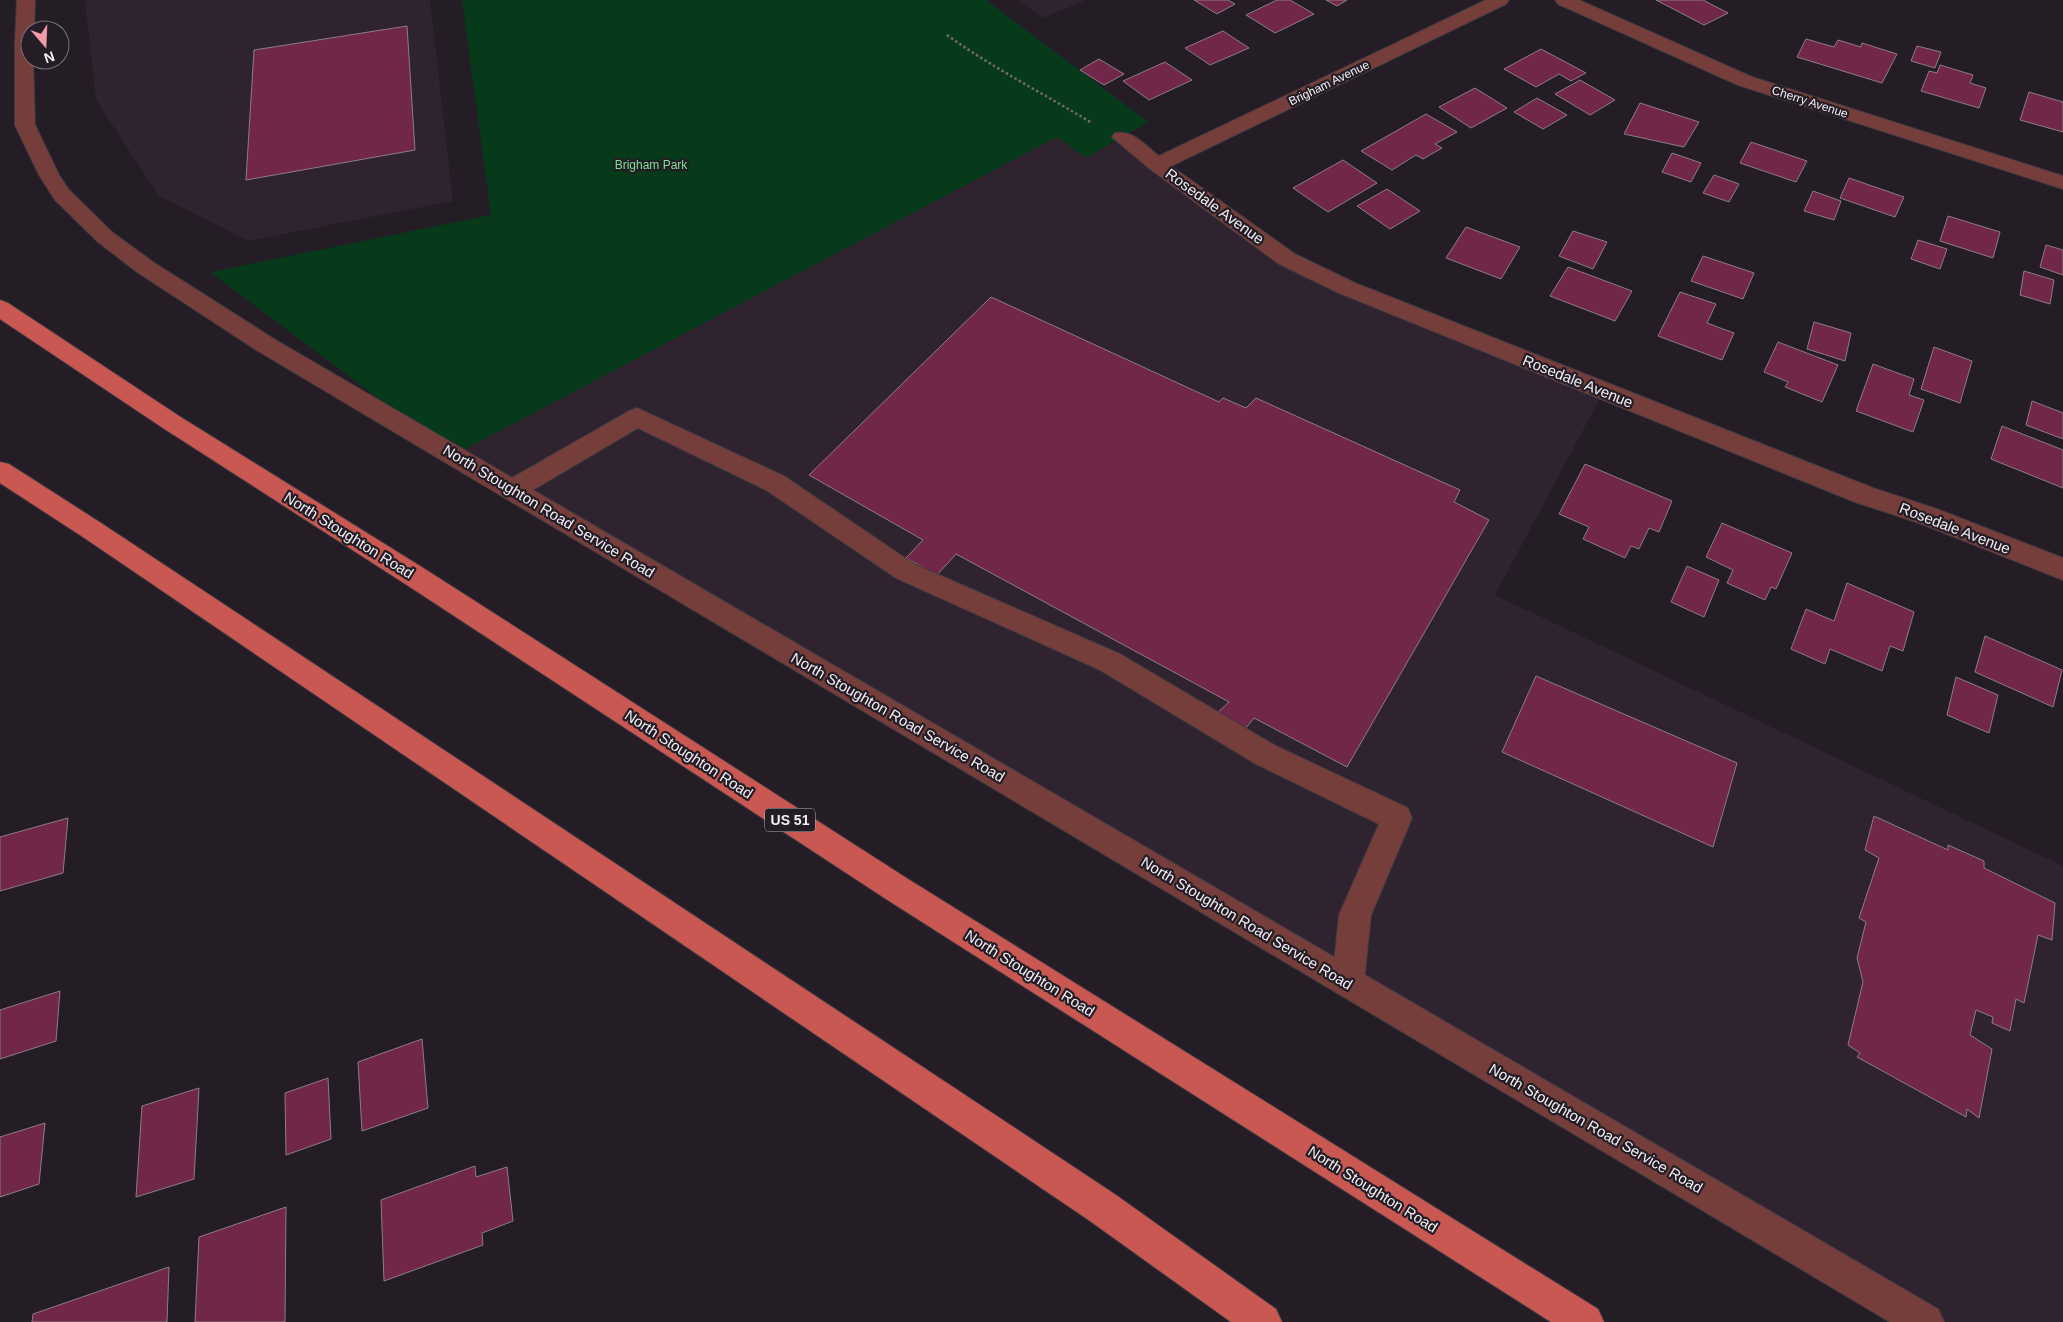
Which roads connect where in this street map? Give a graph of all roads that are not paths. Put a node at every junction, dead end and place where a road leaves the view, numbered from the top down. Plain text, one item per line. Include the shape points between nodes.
1 (26, 0) edge
2 (1500, 0) edge
3 (1564, 0) edge
4 (1122, 137) road end
5 (1158, 165) junction
6 (2063, 184) edge
7 (0, 308) edge
8 (0, 471) edge
9 (512, 490) junction
10 (2063, 569) edge
11 (1348, 982) junction
12 (1263, 1322) edge
13 (1585, 1322) edge
14 (1925, 1322) edge

1 - 9 street, North Stoughton Road Service Road via 24,125 62,196 106,237 145,267 266,345
2 - 5 street, Brigham Avenue
3 - 6 street, Cherry Avenue via 1745,81
4 - 5 street, Rosedale Avenue
5 - 10 street, Rosedale Avenue via 1287,259 1347,288 1864,495 1928,516
7 - 13 main road, North Stoughton Road / US 51 via 171,422 905,894
8 - 12 main road via 1086,1197
9 - 11 street, North Stoughton Road Service Road
9 - 11 street via 637,417 775,483 905,571 1110,662 1266,755 1397,818 1355,915
11 - 14 street, North Stoughton Road Service Road

